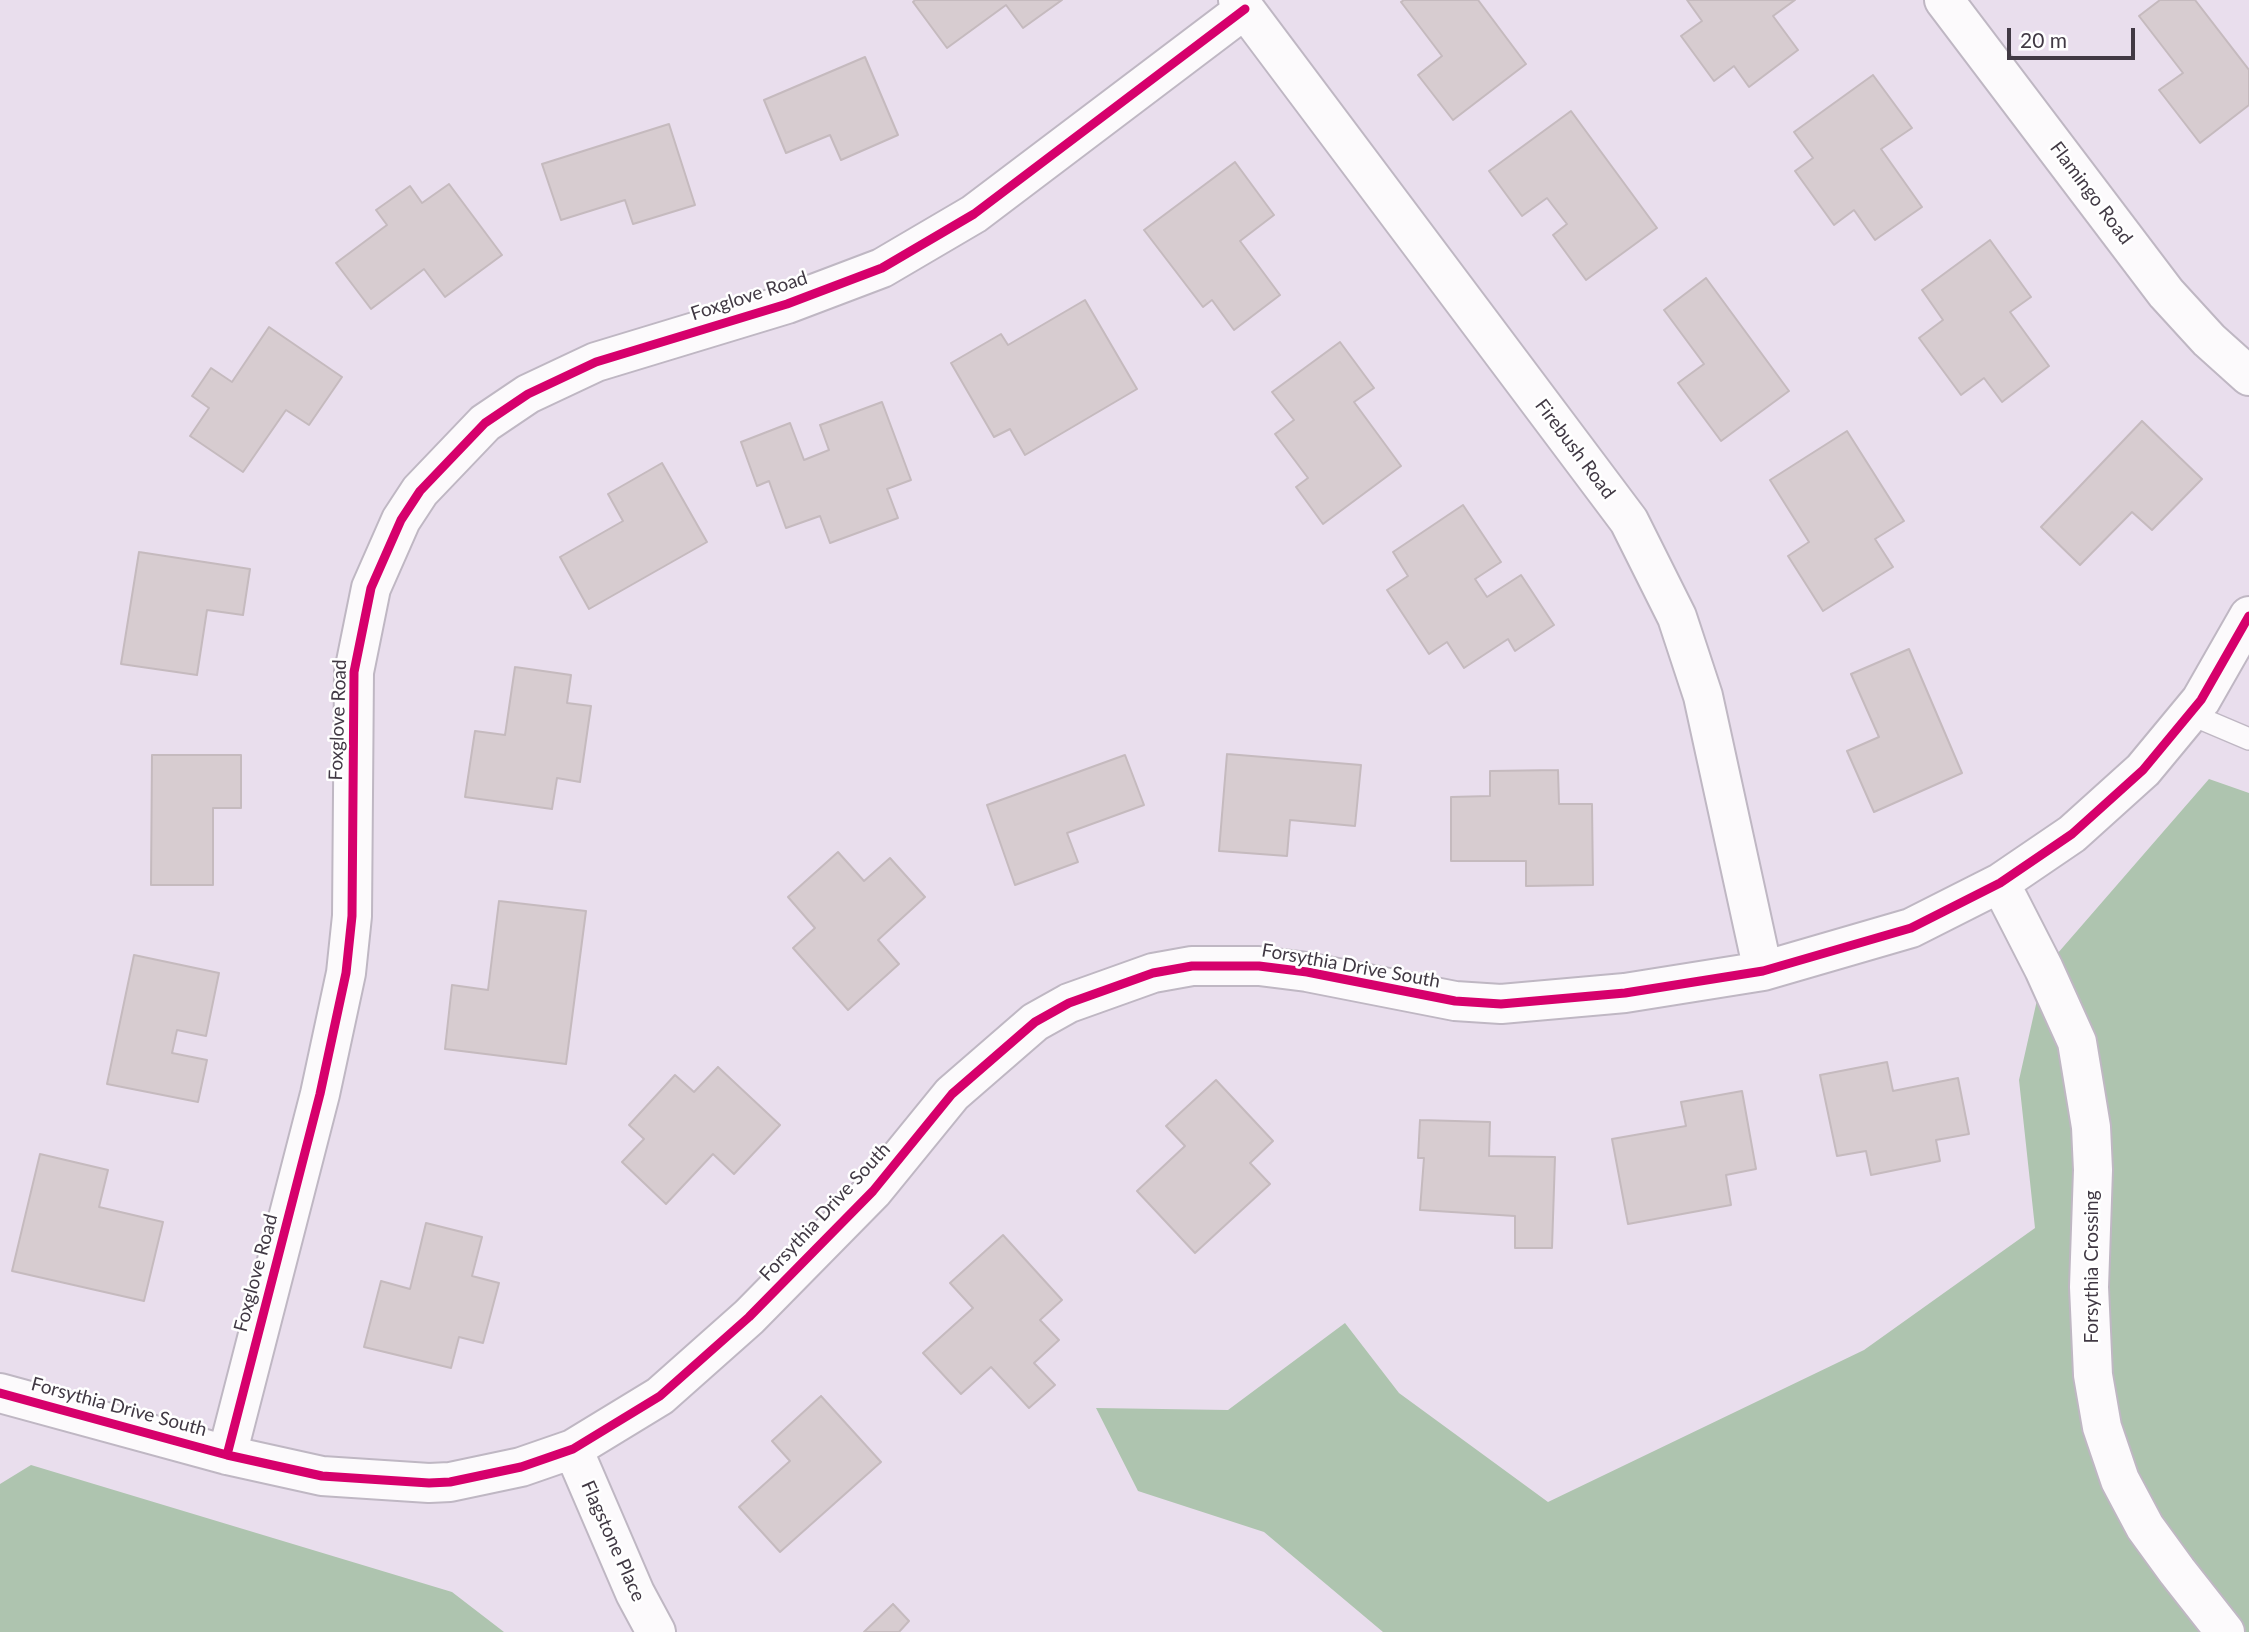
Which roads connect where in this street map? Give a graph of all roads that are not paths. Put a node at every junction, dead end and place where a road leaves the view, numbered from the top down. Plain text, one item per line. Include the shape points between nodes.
1 (1944, 0) edge
2 (1242, 5) edge
3 (2249, 376) edge
4 (2249, 616) edge
5 (2190, 714) junction
6 (2249, 739) edge
7 (2000, 883) junction
8 (1763, 971) junction
9 (0, 1393) edge
10 (573, 1449) junction
11 (227, 1455) junction
12 (656, 1632) edge
13 (2225, 1632) edge

1 - 3 street, Flamingo Road via 2166,293
2 - 8 street, Firebush Road via 1629,521 1677,617 1703,696
2 - 11 street, Foxglove Road via 962,221 882,268 787,304 596,362 528,394 485,424 420,491 401,520 371,587 354,672 352,916 346,973 320,1094
4 - 5 street, Forsythia Drive South
5 - 6 lane
5 - 7 street, Forsythia Drive South via 2143,770 2072,834
7 - 8 street, Forsythia Drive South via 1911,928
7 - 13 street, Forsythia Crossing via 2077,1042 2091,1127 2089,1287 2093,1375 2102,1427 2120,1480 2145,1527
8 - 10 street, Forsythia Drive South via 1625,993 1501,1004 1455,1001 1259,966 1192,966 1153,974 1069,1003 1035,1022 952,1094 873,1191 749,1317 660,1396
9 - 11 street, Forsythia Drive South
10 - 11 street, Forsythia Drive South via 521,1467 429,1483 323,1476
10 - 12 street, Flagstone Place

